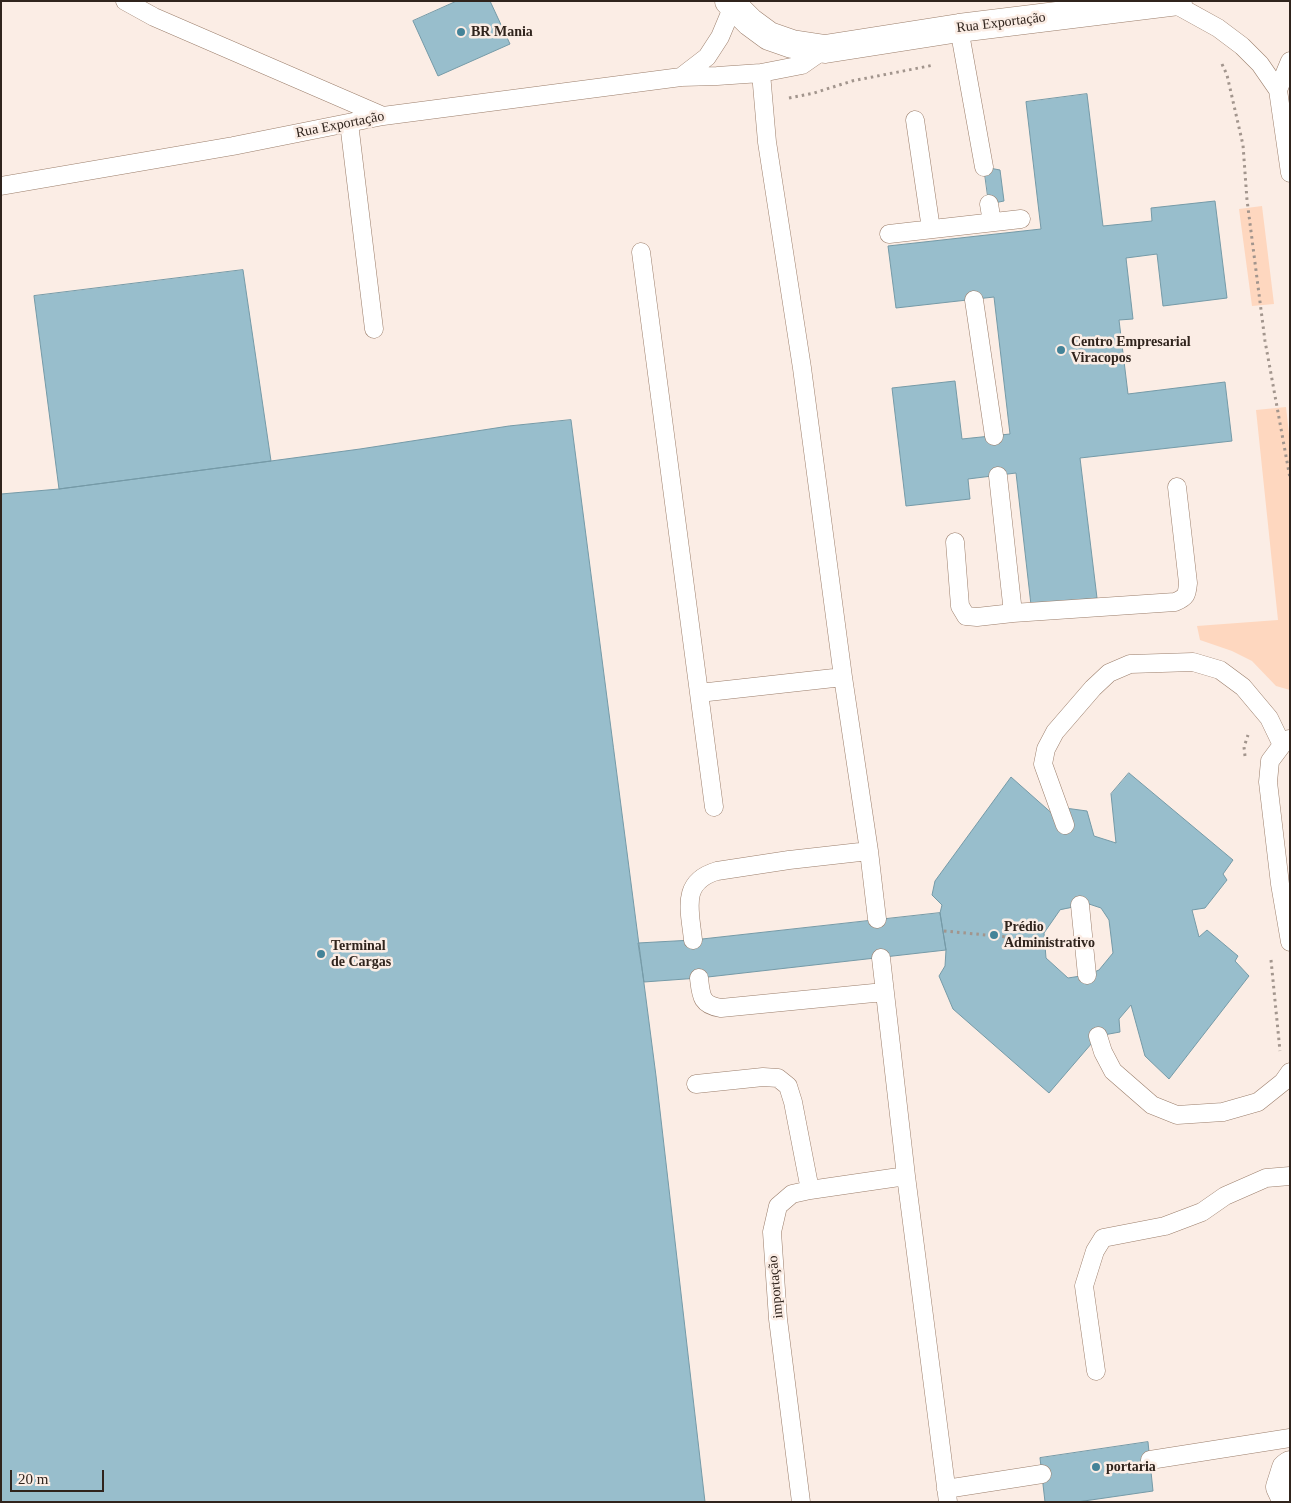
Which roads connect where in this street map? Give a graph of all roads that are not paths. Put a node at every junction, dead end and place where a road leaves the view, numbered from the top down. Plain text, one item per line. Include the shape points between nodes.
1 (125, 1) edge
2 (1174, 2) edge
3 (731, 4) edge
4 (959, 28) junction
5 (825, 49) junction
6 (1290, 62) edge
7 (761, 73) junction
8 (681, 77) junction
9 (1278, 90) junction
10 (384, 116) junction
11 (915, 120) dead end
12 (348, 123) junction
13 (984, 167) dead end
14 (1290, 173) edge
15 (1, 186) edge
16 (989, 204) dead end
17 (1021, 219) dead end
18 (992, 222) junction
19 (931, 229) junction
20 (889, 234) dead end
21 (641, 252) dead end
22 (974, 300) dead end
23 (374, 329) dead end
24 (994, 436) dead end
25 (998, 476) dead end
26 (1177, 487) dead end
27 (955, 542) dead end
28 (1013, 613) junction
29 (843, 677) junction
30 (699, 693) junction
31 (1286, 742) edge
32 (714, 807) dead end
33 (1065, 825) dead end
34 (869, 851) junction
35 (1080, 905) dead end
36 (877, 919) dead end
37 (693, 940) dead end
38 (1290, 942) edge
39 (882, 958) dead end
40 (1087, 975) dead end
41 (699, 978) dead end
42 (884, 992) junction
43 (1098, 1036) dead end
44 (1290, 1072) edge
45 (696, 1084) dead end
46 (906, 1176) junction
47 (1290, 1176) edge
48 (810, 1190) junction
49 (1096, 1371) dead end
50 (1290, 1438) edge
51 (1150, 1460) dead end
52 (1290, 1465) edge
53 (1042, 1474) dead end
54 (947, 1495) edge
55 (801, 1502) edge
56 (1286, 1502) edge

1 - 10 lane via 154,17
2 - 4 street, Rua Exportação
2 - 9 lane via 1242,46 1260,64
3 - 5 street, Rua Exportação via 769,36 792,44
3 - 8 lane via 720,37 707,57
4 - 5 street, Rua Exportação
4 - 13 lane
5 - 7 lane, Rua Exportação via 802,65
6 - 9 lane
7 - 8 lane, Rua Exportação
7 - 29 lane
8 - 10 lane, Rua Exportação
9 - 14 lane
10 - 12 lane, Rua Exportação
11 - 19 lane
12 - 15 lane, Rua Exportação
12 - 23 lane
16 - 18 lane
17 - 18 lane
18 - 19 lane via 965,232
19 - 20 lane
21 - 30 lane
22 - 24 lane
25 - 28 lane
26 - 28 lane via 1188,583 1187,594 1182,599
27 - 28 lane via 963,613 977,617
29 - 30 lane
29 - 34 lane
30 - 32 lane
31 - 33 lane via 1242,688 1220,670 1192,662 1130,664 1109,673 1093,688 1054,732 1046,748 1043,764
31 - 38 lane via 1270,762 1268,782
34 - 36 lane
34 - 37 lane via 707,874 691,891
35 - 40 lane
39 - 42 lane
41 - 42 lane via 704,1002 721,1008
42 - 46 lane
43 - 44 lane via 1113,1071 1152,1105 1177,1115 1223,1112 1258,1102
45 - 48 lane via 763,1077 778,1078 788,1086
46 - 48 lane, importação
46 - 54 lane
47 - 49 lane via 1266,1178 1225,1196 1202,1212 1166,1226 1103,1238 1095,1251 1084,1286
48 - 55 lane, importação via 792,1194 778,1206 772,1232 778,1319
50 - 51 lane
52 - 56 street via 1280,1487
53 - 54 lane

